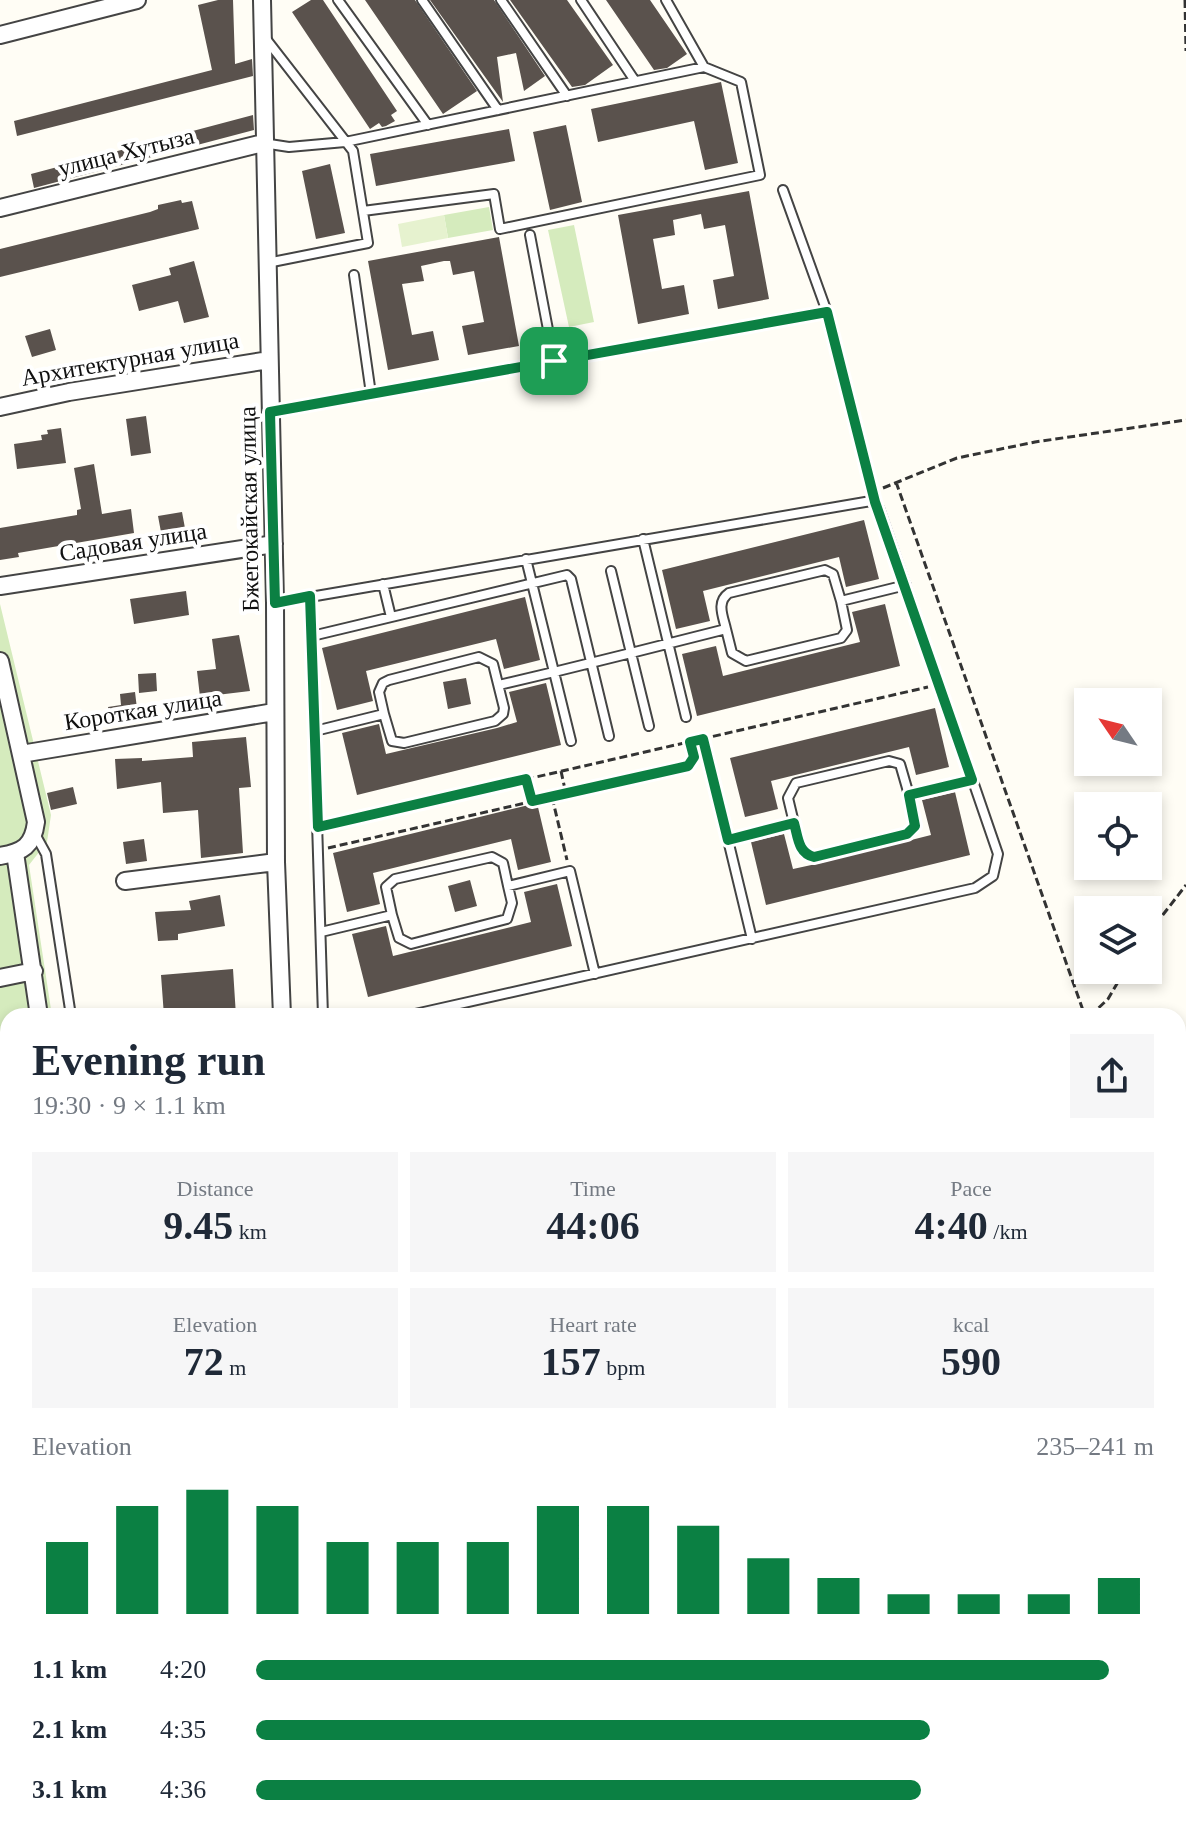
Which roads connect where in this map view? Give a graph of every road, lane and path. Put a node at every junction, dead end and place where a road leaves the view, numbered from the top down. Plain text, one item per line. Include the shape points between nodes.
1 (137, 0) edge
2 (262, 0) edge
3 (338, 0) edge
4 (422, 0) edge
5 (501, 0) edge
6 (581, 0) edge
7 (666, 0) edge
8 (1185, 0) edge
9 (0, 35) edge
10 (263, 36) junction
11 (1186, 51) edge
12 (704, 67) junction
13 (635, 81) junction
14 (567, 96) junction
15 (498, 110) junction
16 (428, 125) junction
17 (345, 142) junction
18 (263, 143) junction
19 (783, 190) dead end
20 (0, 208) edge
21 (363, 211) junction
22 (530, 235) dead end
23 (267, 263) junction
24 (354, 275) dead end
25 (827, 312) junction
26 (269, 360) junction
27 (554, 361) junction
28 (371, 394) junction
29 (0, 407) edge
30 (270, 412) junction
31 (1186, 420) edge
32 (896, 482) junction
33 (875, 502) junction
34 (643, 539) junction
35 (274, 544) junction
36 (526, 559) junction
37 (611, 571) dead end
38 (532, 582) junction
39 (383, 584) junction
40 (906, 585) junction
41 (0, 586) edge
42 (310, 596) junction
43 (841, 601) junction
44 (275, 603) junction
45 (391, 617) junction
46 (726, 629) junction
47 (312, 636) junction
48 (668, 644) junction
49 (631, 653) junction
50 (0, 661) edge
51 (591, 662) junction
52 (554, 672) junction
53 (499, 685) junction
54 (939, 685) junction
55 (274, 712) junction
56 (384, 714) junction
57 (686, 717) dead end
58 (649, 726) dead end
59 (315, 731) junction
60 (609, 736) dead end
61 (703, 739) junction
62 (571, 741) dead end
63 (690, 742) junction
64 (21, 754) junction
65 (561, 771) junction
66 (526, 779) junction
67 (972, 780) junction
68 (566, 794) junction
69 (909, 795) junction
70 (552, 797) junction
71 (532, 801) junction
72 (794, 823) junction
73 (318, 827) junction
74 (34, 833) junction
75 (728, 840) junction
76 (319, 850) junction
77 (8, 855) edge
78 (276, 862) junction
79 (570, 871) junction
80 (125, 881) dead end
81 (1186, 885) edge
82 (508, 886) junction
83 (392, 915) junction
84 (1162, 916) edge
85 (321, 932) junction
86 (752, 939) junction
87 (28, 972) junction
88 (595, 974) junction
89 (0, 978) edge
90 (1117, 984) edge
91 (37, 1008) edge
92 (70, 1008) edge
93 (282, 1008) edge
94 (323, 1008) edge
95 (442, 1008) edge
96 (1086, 1008) edge
97 (1098, 1008) edge

1 - 9 street
2 - 10 street, Бжегокайская улица
3 - 16 lane
4 - 15 lane
5 - 14 lane
6 - 13 lane
7 - 12 lane
8 - 11 path
10 - 17 lane
10 - 18 street, Бжегокайская улица
12 - 13 lane
12 - 21 lane via 741,82 760,175 500,229 494,194
13 - 14 lane
14 - 15 lane
15 - 16 lane
16 - 17 lane
17 - 18 lane via 289,147
17 - 21 lane via 353,151
18 - 20 street, улица Хутыза
18 - 23 street, Бжегокайская улица
19 - 25 lane
21 - 23 lane via 368,243
22 - 27 lane
23 - 26 street, Бжегокайская улица
24 - 28 lane
25 - 27 lane
25 - 33 lane
26 - 29 street, Архитектурная улица
26 - 30 street, Бжегокайская улица
27 - 28 lane
28 - 30 lane
30 - 35 street, Бжегокайская улица
31 - 32 path via 957,458
32 - 33 path via 879,490
32 - 96 path
33 - 34 lane
33 - 40 lane
34 - 36 lane
34 - 48 lane
35 - 41 street, Садовая улица
35 - 44 street, Бжегокайская улица
36 - 38 lane
36 - 39 lane
37 - 49 lane
38 - 45 lane
38 - 51 lane via 563,575 571,579
38 - 52 lane
39 - 42 lane
39 - 45 lane
40 - 43 lane
40 - 54 lane
42 - 44 lane
42 - 47 lane
43 - 46 lane via 833,574 825,570 729,593 721,602
43 - 46 lane via 845,635 814,644 739,660
44 - 55 street, Бжегокайская улица
45 - 47 lane
46 - 48 lane
47 - 59 lane
48 - 49 lane
48 - 57 lane
49 - 51 lane
49 - 58 lane
50 - 64 street
51 - 52 lane
51 - 60 lane
52 - 53 lane
52 - 62 lane
53 - 56 lane via 493,664 479,657 383,683 379,692
53 - 56 lane via 504,708 500,718 450,732 397,743 389,736
54 - 61 path
54 - 67 lane
55 - 64 street, Короткая улица
55 - 78 street, Бжегокайская улица
56 - 59 lane
59 - 73 lane
61 - 63 path
61 - 75 path
63 - 65 path
63 - 68 path via 694,757 688,766
64 - 74 street
65 - 66 path
65 - 68 path
66 - 71 path
66 - 73 path
67 - 69 lane
67 - 86 lane via 998,854 997,869 986,884
68 - 70 path
69 - 72 lane via 912,831 814,857 800,847
69 - 72 lane via 895,761 796,783 789,793
70 - 71 path
70 - 79 path
71 - 76 path
72 - 75 lane
73 - 76 lane
74 - 77 street via 33,841
74 - 92 lane via 46,854
75 - 86 lane
76 - 85 lane
77 - 87 street
78 - 80 street
78 - 93 street, Бжегокайская улица
79 - 82 lane
79 - 88 lane
81 - 84 path
82 - 83 lane via 512,903 507,919 411,944 399,938
82 - 83 lane via 503,863 497,859 455,864 389,882
83 - 85 lane
85 - 94 lane
86 - 88 lane
87 - 89 street
87 - 91 street
88 - 95 lane
90 - 97 path

